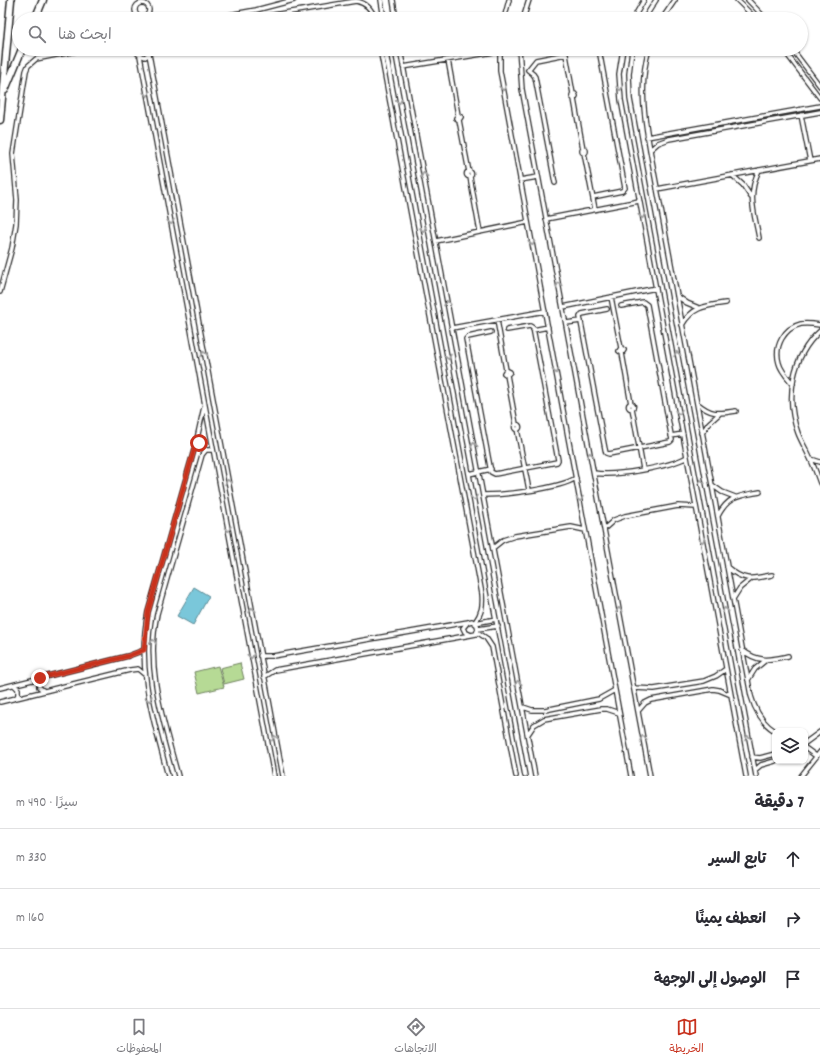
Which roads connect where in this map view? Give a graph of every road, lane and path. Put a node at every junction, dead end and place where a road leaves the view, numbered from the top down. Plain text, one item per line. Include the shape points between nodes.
1 (11, 0) edge
2 (43, 0) edge
3 (137, 0) edge
4 (146, 0) edge
5 (294, 0) edge
6 (392, 0) edge
7 (509, 0) edge
8 (529, 0) edge
9 (644, 0) edge
10 (656, 0) edge
11 (675, 0) edge
12 (738, 0) edge
13 (748, 0) edge
14 (381, 1) edge
15 (146, 5) junction
16 (136, 6) junction
17 (38, 12) edge
18 (134, 12) edge
19 (148, 12) edge
20 (245, 12) edge
21 (291, 12) edge
22 (372, 12) edge
23 (383, 12) edge
24 (395, 12) edge
25 (506, 12) edge
26 (525, 12) edge
27 (637, 12) edge
28 (648, 12) edge
29 (667, 12) edge
30 (749, 12) edge
31 (759, 12) edge
32 (19, 56) edge
33 (51, 56) edge
34 (140, 56) joint
35 (146, 56) edge
36 (149, 56) edge
37 (381, 56) edge
38 (391, 56) edge
39 (401, 56) edge
40 (469, 56) edge
41 (500, 56) edge
42 (519, 56) edge
43 (556, 56) edge
44 (566, 56) edge
45 (600, 56) edge
46 (622, 56) edge
47 (631, 56) edge
48 (648, 56) edge
49 (788, 56) edge
50 (797, 56) edge
51 (448, 60) junction
52 (403, 67) junction
53 (405, 74) junction
54 (394, 76) junction
55 (820, 86) edge
56 (820, 98) edge
57 (2, 102) junction
58 (820, 106) edge
59 (820, 112) edge
60 (801, 115) junction
61 (0, 120) edge
62 (635, 126) junction
63 (626, 127) junction
64 (647, 137) junction
65 (650, 150) junction
66 (820, 159) edge
67 (810, 161) junction
68 (759, 170) junction
69 (732, 175) junction
70 (538, 177) junction
71 (520, 180) junction
72 (555, 183) dead end
73 (657, 189) junction
74 (593, 197) junction
75 (751, 198) junction
76 (639, 201) junction
77 (595, 209) junction
78 (546, 218) junction
79 (528, 222) junction
80 (480, 232) junction
81 (759, 238) dead end
82 (436, 241) junction
83 (443, 280) junction
84 (434, 282) junction
85 (656, 288) junction
86 (0, 292) edge
87 (677, 295) junction
88 (611, 297) junction
89 (726, 303) dead end
90 (621, 306) dead end
91 (563, 307) junction
92 (699, 308) junction
93 (607, 309) dead end
94 (545, 311) junction
95 (197, 315) junction
96 (188, 316) junction
97 (497, 320) junction
98 (581, 320) junction
99 (566, 324) junction
100 (682, 325) junction
101 (820, 325) edge
102 (548, 327) junction
103 (452, 328) junction
104 (507, 330) dead end
105 (534, 330) junction
106 (820, 331) edge
107 (491, 332) dead end
108 (792, 384) junction
109 (204, 402) junction
110 (696, 403) junction
111 (736, 411) dead end
112 (718, 414) junction
113 (683, 434) junction
114 (702, 434) junction
115 (671, 436) junction
116 (196, 443) junction
117 (639, 448) junction
118 (206, 450) junction
119 (213, 450) junction
120 (687, 457) junction
121 (811, 459) junction
122 (820, 462) edge
123 (525, 468) junction
124 (491, 469) junction
125 (643, 469) junction
126 (479, 472) junction
127 (594, 473) junction
128 (470, 474) junction
129 (576, 478) junction
130 (820, 483) edge
131 (712, 485) junction
132 (529, 490) junction
133 (760, 492) dead end
134 (483, 496) junction
135 (735, 497) junction
136 (696, 507) junction
137 (718, 516) junction
138 (604, 529) junction
139 (585, 530) junction
140 (493, 548) junction
141 (727, 567) junction
142 (772, 575) dead end
143 (246, 577) junction
144 (237, 578) junction
145 (751, 579) junction
146 (733, 600) junction
147 (496, 619) junction
148 (468, 622) junction
149 (475, 622) junction
150 (498, 626) junction
151 (728, 629) junction
152 (477, 631) junction
153 (719, 631) junction
154 (471, 636) junction
155 (144, 650) junction
156 (732, 650) junction
157 (742, 650) junction
158 (723, 651) junction
159 (260, 656) junction
160 (788, 656) dead end
161 (766, 660) junction
162 (726, 669) junction
163 (144, 674) junction
164 (264, 677) junction
165 (40, 678) junction
166 (748, 680) junction
167 (14, 685) junction
168 (0, 688) edge
169 (634, 688) junction
170 (615, 690) junction
171 (44, 691) junction
172 (731, 695) junction
173 (16, 698) junction
174 (0, 702) edge
175 (523, 708) junction
176 (638, 711) junction
177 (619, 713) junction
178 (772, 729) edge
179 (820, 732) edge
180 (528, 734) junction
181 (808, 740) edge
182 (808, 751) edge
183 (820, 752) edge
184 (772, 755) edge
185 (816, 756) junction
186 (752, 758) junction
187 (772, 762) edge
188 (755, 770) junction
189 (168, 776) edge
190 (178, 776) edge
191 (274, 776) edge
192 (282, 776) edge
193 (516, 776) edge
194 (525, 776) edge
195 (535, 776) edge
196 (631, 776) edge
197 (650, 776) edge
198 (746, 776) edge
199 (756, 776) edge
200 (801, 776) edge

1 - 57 highway
2 - 17 highway
3 - 16 street
4 - 15 street
5 - 20 street
6 - 24 street
7 - 25 street
8 - 26 street
9 - 27 street
10 - 28 street
11 - 29 street
12 - 30 street
13 - 31 street
14 - 23 street
15 - 16 street via 141,3
15 - 19 street
16 - 18 street
21 - 22 street via 356,1 367,5
32 - 57 highway
33 - 86 street via 36,59 26,71 13,154 17,194 16,224
34 - 35 street
34 -> 96 street
36 - 95 street
37 - 149 street via 482,595 483,606
38 - 54 street
39 - 52 street
40 - 51 street
41 -> 71 street via 500,71
42 - 70 street
43 - 72 street via 536,60 528,70 535,77
44 - 74 street via 573,94 576,96 574,99
45 - 74 street via 625,188 622,192
46 -> 63 street via 619,85
47 - 62 street via 628,85
48 - 64 street via 643,88
49 - 56 street
50 - 55 street
51 - 52 street
51 - 80 street via 458,115 462,117 459,120 469,172 472,174 470,177
52 - 53 street
53 - 54 street
82 -> 53 street
54 -> 84 street
57 - 61 highway
58 - 64 street
59 - 60 street
60 - 65 street via 669,139 658,143
60 - 67 street
62 - 63 street
151 -> 62 street
63 - 76 street
64 - 65 street
65 - 73 street
66 - 67 street
67 - 68 street
68 - 69 street
68 - 75 street
69 - 73 street
69 - 75 street via 743,185
70 - 71 street
70 - 78 street
71 - 79 street
73 - 87 street
74 - 77 street
75 - 81 street
76 - 77 street
76 -> 85 street
77 - 78 street
91 -> 78 street
79 - 80 street
79 -> 94 street
80 - 82 street
82 - 83 street
83 - 84 street
103 -> 83 street
84 -> 128 street
85 - 88 street
85 -> 113 street
87 - 92 street
87 - 100 street
88 - 91 street
88 - 117 street via 621,348 624,350 622,353 631,404 629,407 632,408
89 - 92 street
90 - 115 street via 643,302 647,304
91 - 99 street
92 - 100 street via 689,315
93 - 98 street via 582,314
94 - 97 street
94 - 102 street
95 - 96 street
143 -> 95 street
96 - 109 street
97 - 103 street
97 - 123 street via 506,370 510,372 507,375 516,424 519,426
98 - 99 street
98 - 117 street via 605,451 609,454
127 -> 99 street
100 - 110 street
101 - 108 street via 801,324 781,339 777,356 779,364
102 - 105 street
102 -> 129 street
126 -> 103 street
104 - 105 street via 531,326
105 - 123 street via 558,461
106 - 108 street via 800,358
107 - 124 street via 466,339
108 - 121 street via 794,422
109 - 116 street
109 - 119 street
110 - 112 street
110 - 114 street
111 - 112 street
112 - 114 street
113 - 115 street
113 - 120 street
114 - 131 street
115 - 117 street via 670,442
116 - 118 street
116 - 155 street via 148,612
117 - 125 street
118 - 119 street
190 -> 118 street via 156,688 152,662 153,641 157,614 202,455
119 -> 144 street
120 - 125 street via 676,463
120 - 136 street
121 - 122 street
121 - 130 street
123 - 124 street via 495,474
123 - 132 street
124 - 126 street
125 - 127 street via 607,475
126 - 128 street
126 - 134 street
127 - 138 street
128 -> 147 street
129 - 132 street via 566,483
129 -> 139 street
131 - 135 street
131 - 137 street
132 - 134 street
133 - 135 street
134 - 140 street
135 - 137 street via 725,505
136 - 138 street via 678,506 626,516 614,520
136 -> 153 street
137 - 141 street
169 -> 138 street
139 - 140 street via 571,527 515,536 503,540
139 - 170 street
175 -> 140 street
141 - 145 street via 738,575
141 - 146 street
142 - 145 street
143 - 144 street
159 -> 143 street
144 -> 191 street
145 - 146 street via 740,588
146 - 157 street
147 - 149 street
147 - 150 street
148 - 149 street
148 - 154 street via 464,625 464,630
148 - 159 street via 273,656
149 - 152 street
150 - 152 street
150 - 194 street
151 - 153 street via 723,633
151 - 156 street
152 - 154 street
152 - 193 street via 486,638 492,648
153 - 158 street
154 - 164 street via 275,670
155 - 163 street
155 - 165 street
156 - 158 street via 726,648
186 -> 156 street
157 - 161 street via 753,657
157 - 166 street
158 - 162 street
159 - 164 street
160 - 161 street
161 - 166 street via 755,669
162 - 169 street via 704,681 654,690
162 - 172 street
163 - 171 street via 134,669
163 -> 189 street
192 -> 164 street
165 - 167 street
165 - 171 street via 38,684
166 - 178 street via 754,706 765,724
167 - 168 street
167 - 173 street via 19,692
169 - 176 street
170 - 175 street via 599,700 538,711
170 - 177 street
171 - 173 street
172 - 176 street via 719,690 706,689 651,700
172 - 198 street
173 - 174 street
175 - 180 street
197 -> 176 street
177 - 180 street via 601,709 544,719 534,725
177 - 196 street
179 - 181 street
180 - 195 street
182 - 185 street
183 - 185 street
184 - 186 street
185 - 200 street
186 - 188 street
187 - 188 street
188 - 199 street

